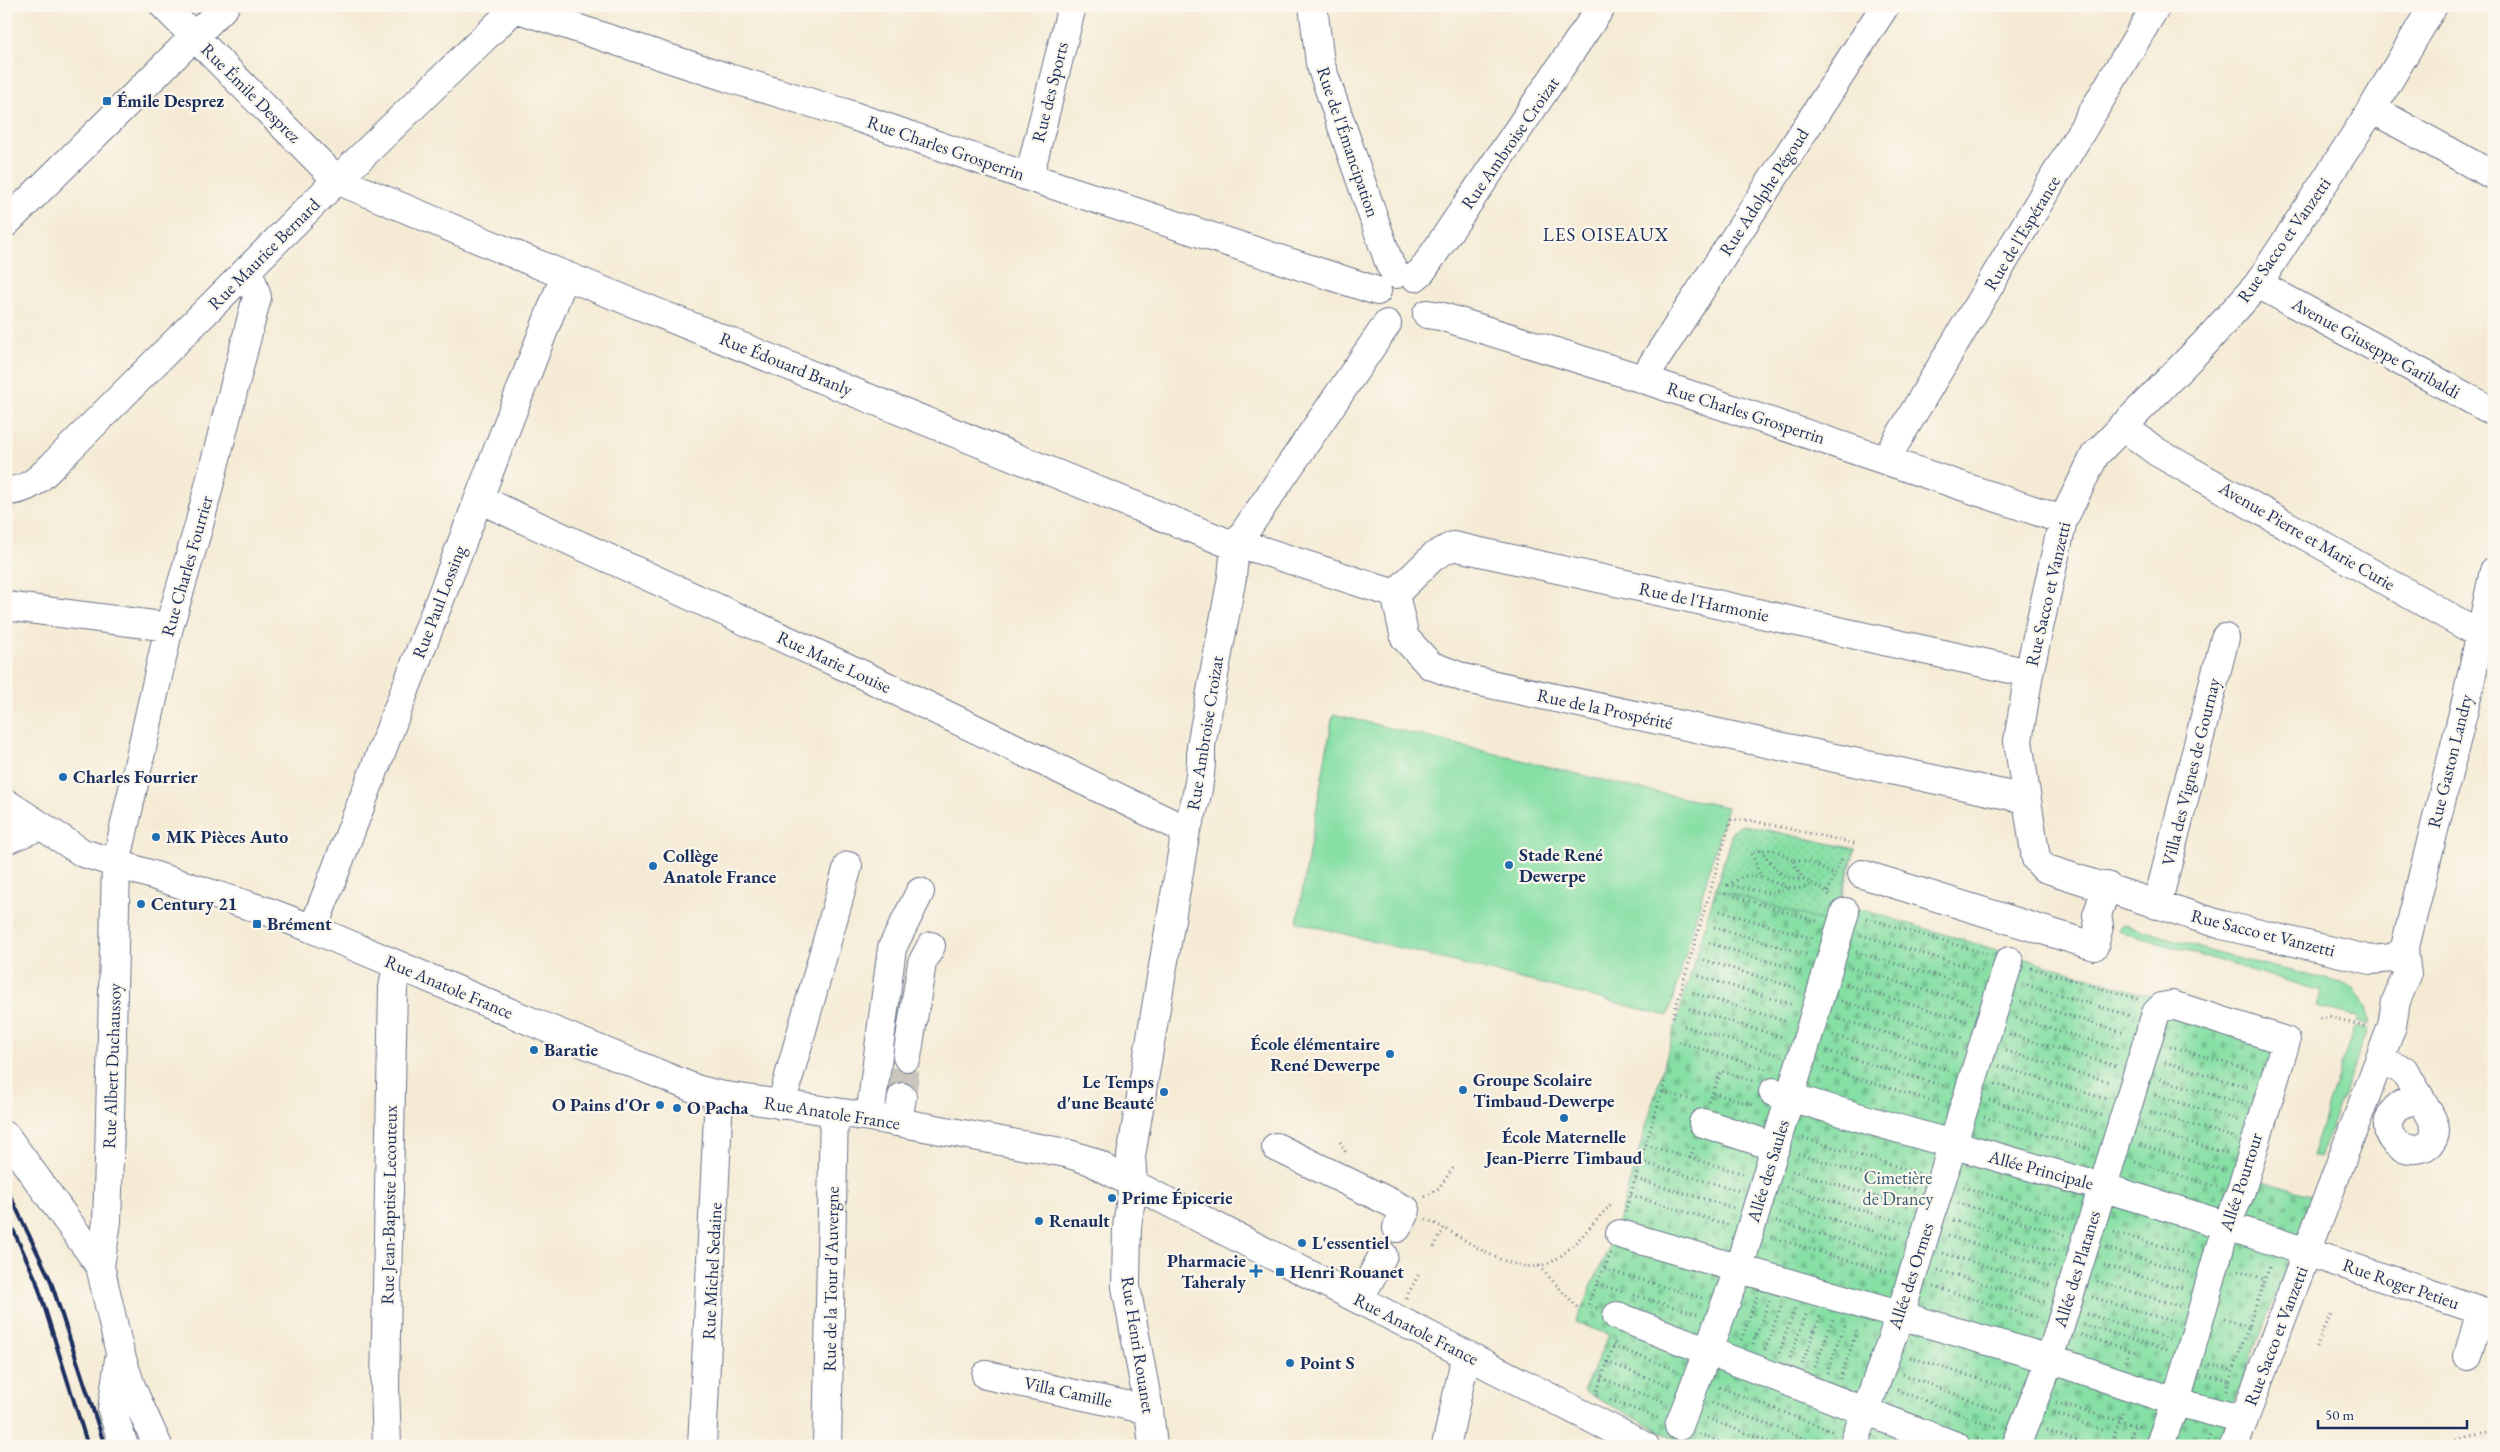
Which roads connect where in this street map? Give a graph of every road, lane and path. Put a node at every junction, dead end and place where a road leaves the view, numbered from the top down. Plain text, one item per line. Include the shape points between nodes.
1 (164, 6) edge
2 (225, 6) edge
3 (1072, 6) edge
4 (1313, 6) edge
5 (1602, 6) edge
6 (1885, 6) edge
7 (2156, 6) edge
8 (2433, 6) edge
9 (516, 7) edge
10 (194, 36) junction
11 (2372, 109) junction
12 (2494, 176) edge
13 (1029, 177) junction
14 (337, 180) junction
15 (6, 223) edge
16 (248, 269) junction
17 (565, 275) junction
18 (1396, 281) junction
19 (2258, 284) junction
20 (1427, 314) junction
21 (1387, 324) junction
22 (1642, 378) junction
23 (2494, 412) edge
24 (2122, 426) junction
25 (1886, 459) junction
26 (6, 490) edge
27 (479, 499) junction
28 (2063, 520) junction
29 (1235, 546) junction
30 (2494, 571) edge
31 (1395, 594) junction
32 (6, 606) edge
33 (169, 627) junction
34 (2225, 638) dead end
35 (2486, 639) edge
36 (2029, 673) junction
37 (2026, 799) junction
38 (6, 803) edge
39 (40, 826) junction
40 (1186, 830) junction
41 (6, 840) edge
42 (1858, 844) dead end
43 (1760, 850) junction
44 (1792, 860) junction
45 (116, 864) junction
46 (848, 866) dead end
47 (1852, 866) joint
48 (1778, 870) junction
49 (1834, 874) junction
50 (1761, 877) junction
51 (1804, 880) junction
52 (1812, 883) junction
53 (1783, 886) junction
54 (2106, 886) junction
55 (1791, 888) junction
56 (920, 892) dead end
57 (1835, 902) junction
58 (2157, 905) junction
59 (313, 929) junction
60 (931, 946) dead end
61 (2404, 950) junction
62 (2371, 960) junction
63 (2009, 961) dead end
64 (397, 965) junction
65 (2396, 1001) junction
66 (2162, 1007) joint
67 (1674, 1017) dead end
68 (2320, 1018) dead end
69 (2384, 1049) junction
70 (907, 1057) tunnel mouth
71 (1721, 1072) dead end
72 (1666, 1078) dead end
73 (1782, 1094) junction
74 (719, 1095) junction
75 (2413, 1101) dead end
76 (781, 1106) junction
77 (834, 1112) junction
78 (870, 1118) junction
79 (1703, 1123) dead end
80 (6, 1136) edge
81 (1778, 1139) junction
82 (1952, 1146) junction
83 (1276, 1147) dead end
84 (1453, 1168) dead end
85 (1133, 1184) junction
86 (2101, 1187) junction
87 (1939, 1188) junction
88 (1631, 1195) junction
89 (1612, 1203) dead end
90 (1402, 1219) joint
91 (2226, 1226) junction
92 (1750, 1231) junction
93 (2087, 1233) junction
94 (1620, 1234) junction
95 (2276, 1242) junction
96 (1434, 1247) dead end
97 (2308, 1252) junction
98 (1382, 1255) dead end
99 (1539, 1265) junction
100 (100, 1266) junction
101 (1605, 1269) junction
102 (2213, 1271) junction
103 (1911, 1280) junction
104 (2266, 1280) junction
105 (1597, 1284) junction
106 (1729, 1293) junction
107 (1772, 1293) dead end
108 (1785, 1296) dead end
109 (1359, 1300) junction
110 (1830, 1302) junction
111 (1578, 1308) dead end
112 (2332, 1312) dead end
113 (2487, 1313) edge
114 (1848, 1315) dead end
115 (1900, 1316) junction
116 (1620, 1317) junction
117 (1861, 1318) dead end
118 (2060, 1324) junction
119 (1613, 1346) junction
120 (1738, 1347) dead end
121 (2316, 1347) dead end
122 (1708, 1350) junction
123 (1750, 1352) dead end
124 (2136, 1352) dead end
125 (120, 1353) junction
126 (2468, 1356) dead end
127 (1470, 1357) junction
128 (2188, 1357) junction
129 (2050, 1359) junction
130 (1607, 1362) junction
131 (1774, 1365) junction
132 (1800, 1370) dead end
133 (2234, 1370) junction
134 (1812, 1374) dead end
135 (1879, 1374) junction
136 (986, 1375) dead end
137 (1824, 1379) dead end
138 (1838, 1384) dead end
139 (1694, 1386) junction
140 (2133, 1387) junction
141 (1600, 1396) dead end
142 (1608, 1399) dead end
143 (2176, 1402) junction
144 (1149, 1410) junction
145 (1865, 1411) junction
146 (2218, 1413) junction
147 (2244, 1420) junction
148 (1679, 1426) junction
149 (2135, 1426) dead end
150 (2023, 1427) edge
151 (2105, 1431) dead end
152 (2494, 1434) edge
153 (1854, 1443) edge
154 (124, 1446) edge
155 (158, 1446) edge
156 (387, 1446) edge
157 (702, 1446) edge
158 (827, 1446) edge
159 (1152, 1446) edge
160 (1446, 1446) edge
161 (1645, 1446) edge
162 (1729, 1446) edge
163 (1824, 1446) edge
164 (1956, 1446) edge
165 (2089, 1446) edge
166 (2110, 1446) edge
167 (2127, 1446) edge
168 (2159, 1446) edge
169 (2206, 1446) edge
170 (2234, 1446) edge
171 (2422, 1446) edge

1 - 10 street, Rue Émile Desprez
2 - 10 street
3 - 13 street, Rue des Sports
4 - 18 street, Rue de l'Émancipation via 1320,63
5 - 18 street, Rue Ambroise Croizat via 1422,271
6 - 22 street, Rue Adolphe Pégoud
7 - 25 street, Rue de l'Espérance
8 - 11 street, Rue Sacco et Vanzetti
9 - 13 street, Rue Charles Grosperrin via 845,113
9 - 14 street, Rue Maurice Bernard
10 - 14 street, Rue Émile Desprez
10 - 15 street
11 - 12 street
11 - 19 street, Rue Sacco et Vanzetti
13 - 18 street, Rue Charles Grosperrin
14 - 16 street, Rue Maurice Bernard
14 - 17 street, Rue Édouard Branly
16 - 26 street, Rue Maurice Bernard via 33,484 18,491
16 - 33 street, Rue Charles Fourrier via 257,297 202,516
17 - 27 street, Rue Paul Lossing
17 - 29 street, Rue Édouard Branly
18 - 20 street via 1427,289 1430,306
18 - 21 street via 1375,306
19 - 23 street, Avenue Giuseppe Garibaldi
19 - 24 street, Rue Sacco et Vanzetti via 2205,344
20 - 21 street via 1409,328
20 - 22 street, Rue Charles Grosperrin
21 - 29 street, Rue Ambroise Croizat
22 - 25 street, Rue Charles Grosperrin
24 - 28 street, Rue Sacco et Vanzetti via 2095,456
24 - 35 street, Avenue Pierre et Marie Curie via 2157,452
25 - 28 street, Rue Charles Grosperrin
27 - 40 street, Rue Marie Louise via 845,676
27 - 59 street, Rue Paul Lossing
28 - 36 street, Rue Sacco et Vanzetti
29 - 31 street via 1254,548
29 - 40 street, Rue Ambroise Croizat via 1200,746 1202,767 1195,807
30 - 35 street, Rue Gaston Landry
31 - 36 street, Rue de l'Harmonie via 1434,556 1453,546
31 - 37 street, Rue de la Prospérité via 1405,638 1430,665 1467,679
32 - 33 street
33 - 45 street, Rue Charles Fourrier
34 - 58 street, Villa des Vignes de Gournay
35 - 61 street, Rue Gaston Landry via 2467,697
36 - 37 street, Rue Sacco et Vanzetti via 2018,741
37 - 54 street, Rue Sacco et Vanzetti via 2036,859 2044,868
38 - 39 street, Rue Anatole France
39 - 41 street
39 - 45 street, Rue Anatole France via 83,853
40 - 85 street, Rue Ambroise Croizat via 1131,1156
42 - 67 path via 1749,820 1731,820
43 - 44 path via 1778,851
43 - 48 path
43 - 50 path via 1751,853
44 - 49 path via 1799,859
44 - 51 path
45 - 59 street, Rue Anatole France
45 - 100 street, Rue Albert Duchaussoy via 107,1222
46 - 76 street
47 - 49 path
47 - 54 street via 2094,946 2099,926 2097,915
48 - 51 path via 1788,877
48 - 53 path
49 - 57 path
50 - 53 path
50 - 55 path via 1744,876 1728,885 1769,893
51 - 52 path
52 - 55 path
52 - 57 path
53 - 55 path
54 - 58 street, Rue Sacco et Vanzetti
56 - 78 street via 892,948
57 - 73 street, Allée des Saules
58 - 62 street, Rue Sacco et Vanzetti via 2222,925
59 - 64 street, Rue Anatole France
60 - 70 street via 922,964
61 - 62 street, Rue Sacco et Vanzetti via 2392,958
61 - 65 street, Rue Sacco et Vanzetti via 2407,975
62 - 65 street
63 - 82 street, Allée des Ormes
64 - 74 street, Rue Anatole France via 650,1070
64 - 156 street, Rue Jean-Baptiste Lecouteux via 393,988 385,1387
65 - 69 street, Rue Sacco et Vanzetti
66 - 86 street, Allée des Platanes via 2156,1013
66 - 91 street, Allée Pourtour via 2172,1005 2286,1041 2240,1194
68 - 69 path via 2329,1016 2374,1030
69 - 75 street via 2404,1070 2435,1127 2433,1140 2416,1150 2400,1146 2388,1126 2394,1110
69 - 97 street, Rue Sacco et Vanzetti via 2324,1181
71 - 73 path via 1763,1084
72 - 88 path
73 - 81 street, Allée des Saules
73 - 82 street, Allée Principale
74 - 76 street, Rue Anatole France
74 - 157 street, Rue Michel Sedaine
76 - 77 street, Rue Anatole France
77 - 78 street, Rue Anatole France
77 - 158 street, Rue de la Tour d'Auvergne
78 - 85 street, Rue Anatole France via 900,1110 1092,1161
79 - 81 street
80 - 100 street
81 - 87 path
81 - 87 path
81 - 92 street, Allée des Saules
82 - 86 street, Allée Principale
82 - 87 street, Allée des Ormes
83 - 90 street
84 - 90 path via 1438,1188
85 - 109 street, Rue Anatole France
85 - 144 street, Rue Henri Rouanet via 1127,1227 1126,1287
86 - 91 street, Allée Principale
86 - 93 street, Allée des Platanes
87 - 93 path
87 - 93 path
87 - 103 street, Allée des Ormes
88 - 92 path
88 - 94 path
89 - 99 path via 1561,1256
91 - 95 street, Allée Principale
91 - 102 street, Allée Pourtour
92 - 103 path
92 - 106 street, Allée des Saules
93 - 102 path
93 - 102 path
93 - 118 street, Allée des Platanes
94 - 101 path
94 - 106 street
95 - 97 street, Allée Principale
95 - 104 path
96 - 99 path via 1444,1228 1500,1259 1524,1267
97 - 113 street, Rue Roger Petieu
97 - 147 street, Rue Sacco et Vanzetti
98 - 109 street
99 - 111 path
100 - 125 street
101 - 105 path
101 - 106 path
102 - 104 path
102 - 128 street, Allée Pourtour
103 - 115 street, Allée des Ormes
103 - 118 path
104 - 133 path
105 - 106 path
105 - 116 path via 1588,1305
106 - 110 street
106 - 120 path via 1760,1288
106 - 122 street, Allée des Saules
107 - 123 path
108 - 131 path
109 - 127 street, Rue Anatole France
110 - 115 street
110 - 132 path via 1821,1314
110 - 134 path
112 - 121 path
113 - 126 street
114 - 137 path
115 - 129 street
115 - 135 street, Allée des Ormes
116 - 119 path
116 - 122 street
117 - 138 path
118 - 124 path
118 - 128 path
118 - 129 street, Allée des Platanes
119 - 130 path
119 - 139 path
122 - 131 street
122 - 139 street, Allée des Saules
125 - 154 street via 112,1410
125 - 155 street via 132,1389
127 - 160 street
127 - 161 street, Rue Anatole France
128 - 133 path
128 - 143 street, Allée Pourtour
129 - 140 street
129 - 150 street, Allée des Platanes
130 - 139 path
130 - 141 path via 1596,1393
131 - 131 path via 1796,1305 1808,1310
131 - 145 street
133 - 146 path
135 - 145 street, Allée des Ormes
135 - 150 path
135 - 150 path
136 - 144 street, Villa Camille
139 - 148 street, Allée des Saules
139 - 153 path
139 - 163 path
140 - 143 street
140 - 166 path
142 - 148 path
143 - 146 street
143 - 168 street, Allée Pourtour
144 - 159 street, Rue Henri Rouanet
145 - 153 street, Allée des Ormes
145 - 164 street
146 - 147 street
146 - 169 path
147 - 170 street, Rue Sacco et Vanzetti
148 - 162 path
149 - 167 path
150 - 151 path
150 - 165 path
152 - 171 path

